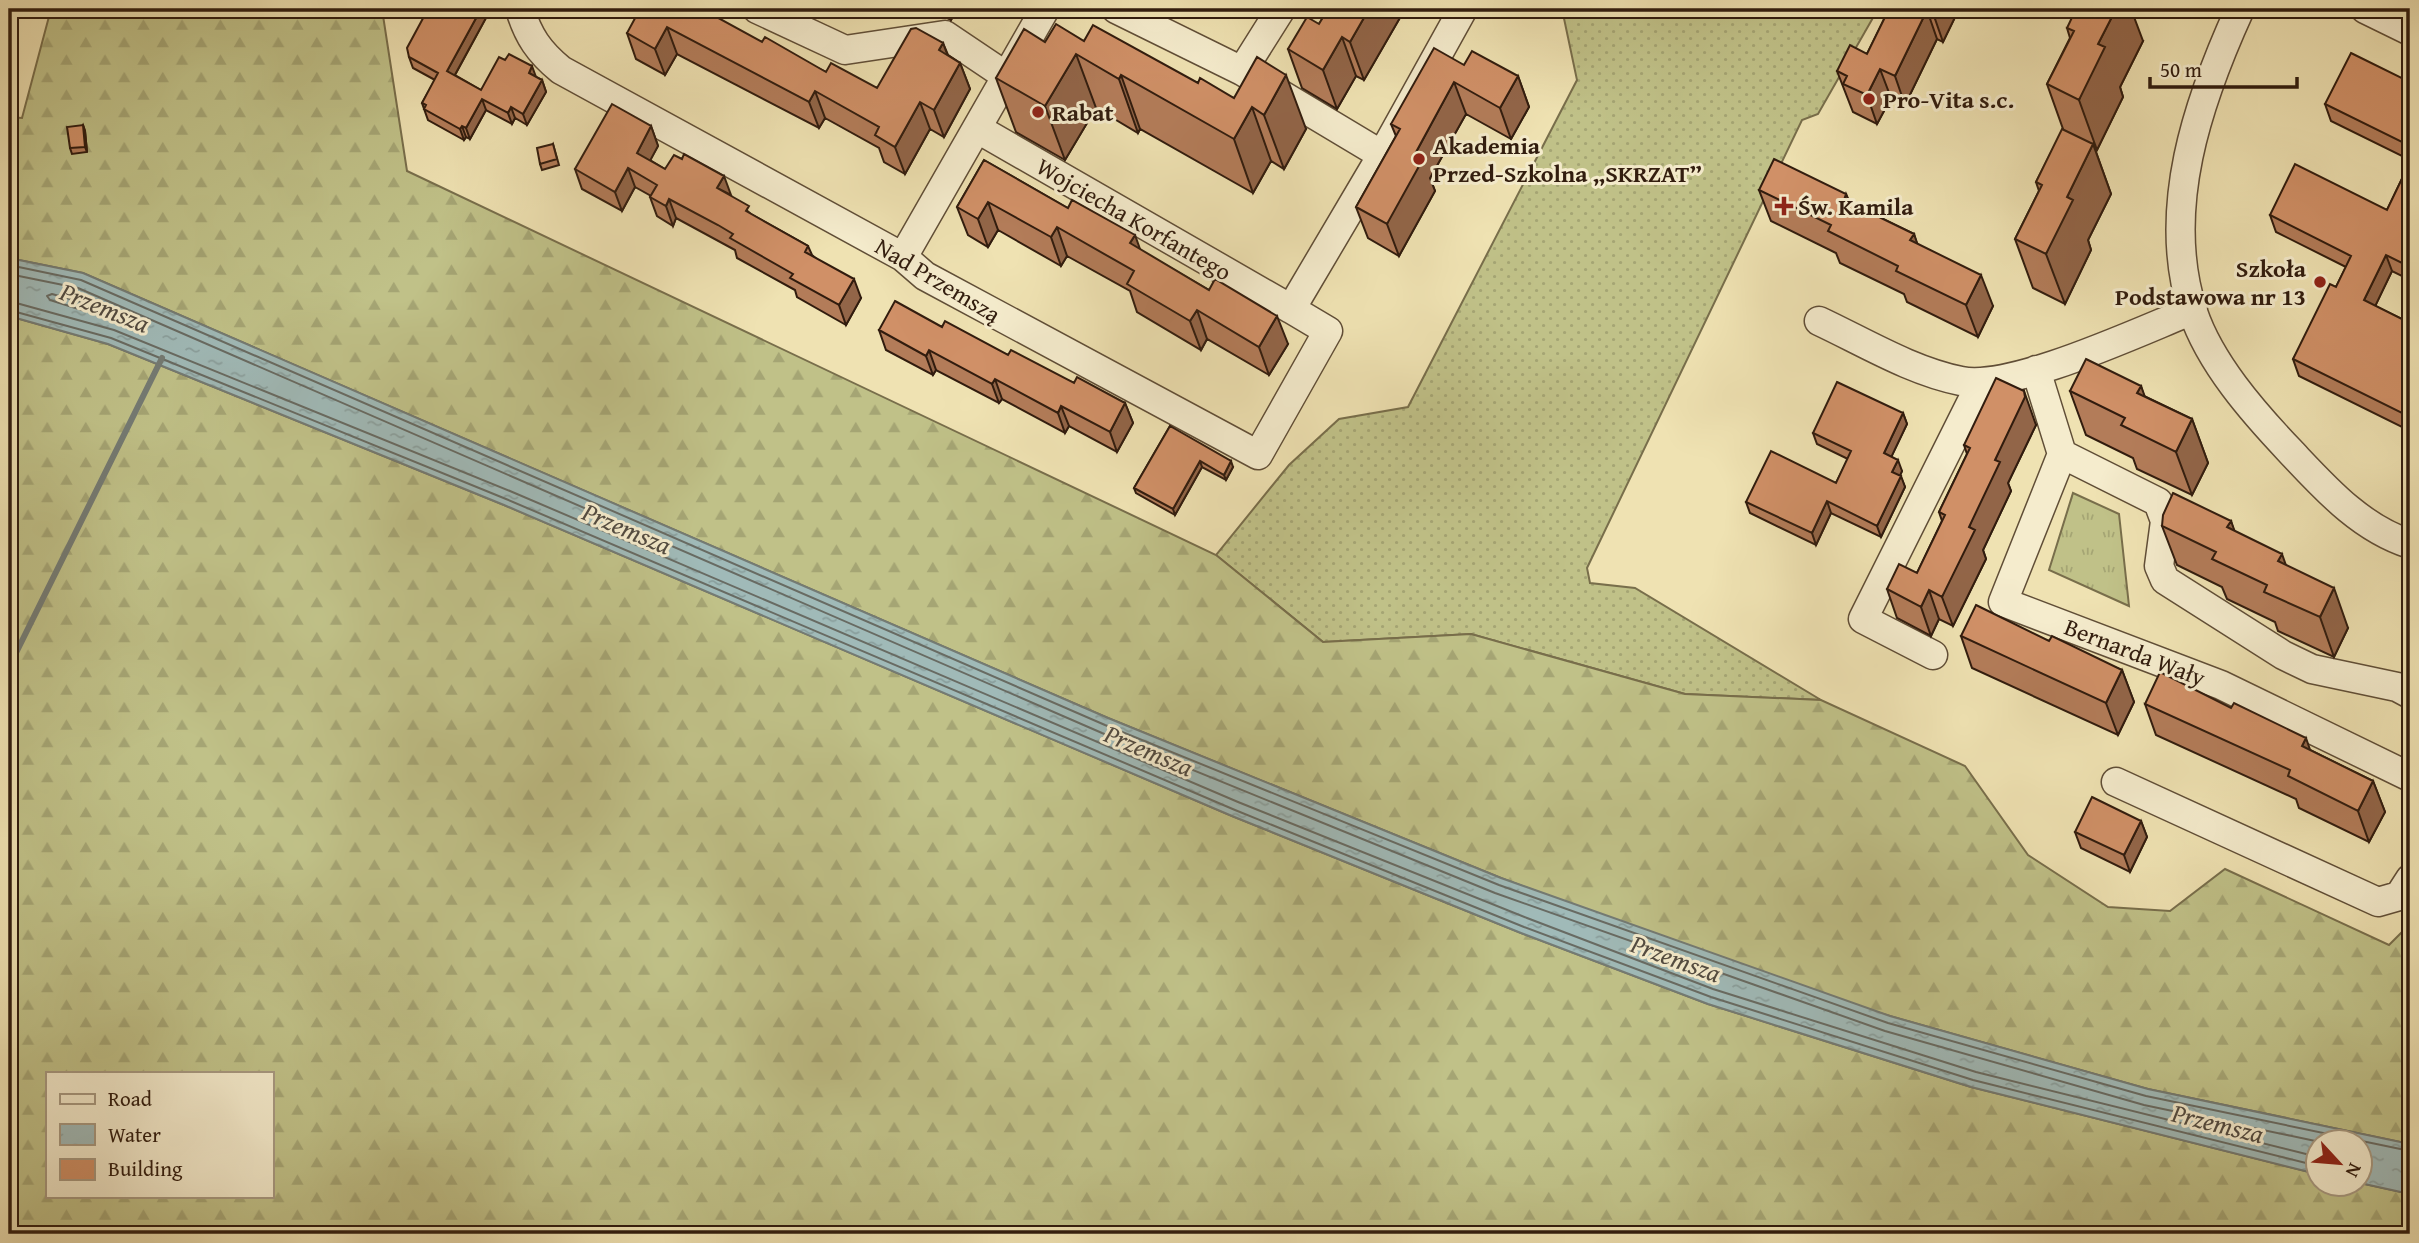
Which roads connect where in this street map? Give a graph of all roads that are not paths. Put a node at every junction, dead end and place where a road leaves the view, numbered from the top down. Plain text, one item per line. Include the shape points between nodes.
1 (520, 9) edge
2 (757, 9) edge
3 (1045, 9) edge
4 (1116, 9) edge
5 (1281, 9) edge
6 (1463, 9) edge
7 (2240, 9) edge
8 (2365, 9) edge
9 (2410, 31) edge
10 (1242, 71) junction
11 (1006, 76) junction
12 (978, 129) junction
13 (1382, 155) junction
14 (903, 257) junction
15 (1291, 309) junction
16 (2193, 310) junction
17 (1819, 321) dead end
18 (1328, 331) joint
19 (2036, 370) junction
20 (1981, 383) junction
21 (2062, 454) junction
22 (2410, 544) edge
23 (1933, 655) dead end
24 (2410, 694) edge
25 (2410, 777) edge
26 (2116, 782) dead end
27 (2410, 879) edge

1 - 14 street, Nad Przemszą via 540,53 561,70
2 - 11 street via 845,50 945,35
3 - 11 street
4 - 10 street
5 - 10 street
6 - 13 street
7 - 16 street via 2197,118 2186,171 2182,262
8 - 9 street
10 - 13 street
11 - 12 street
12 - 14 street
12 - 15 street, Wojciecha Korfantego
13 - 15 street
14 - 18 street, Nad Przemszą via 925,276 1258,455
15 - 18 street, Wojciecha Korfantego
16 - 19 street
16 - 22 street via 2234,384 2276,436 2340,504
17 - 20 street via 1916,367
19 - 20 street
19 - 21 street
20 - 23 street via 1863,618
21 - 24 street via 2158,502 2165,521 2160,566 2165,580 2184,594 2312,669 2397,687
21 - 25 street, Bernarda Wały via 2003,603 2221,685
26 - 27 street via 2378,902 2399,896

